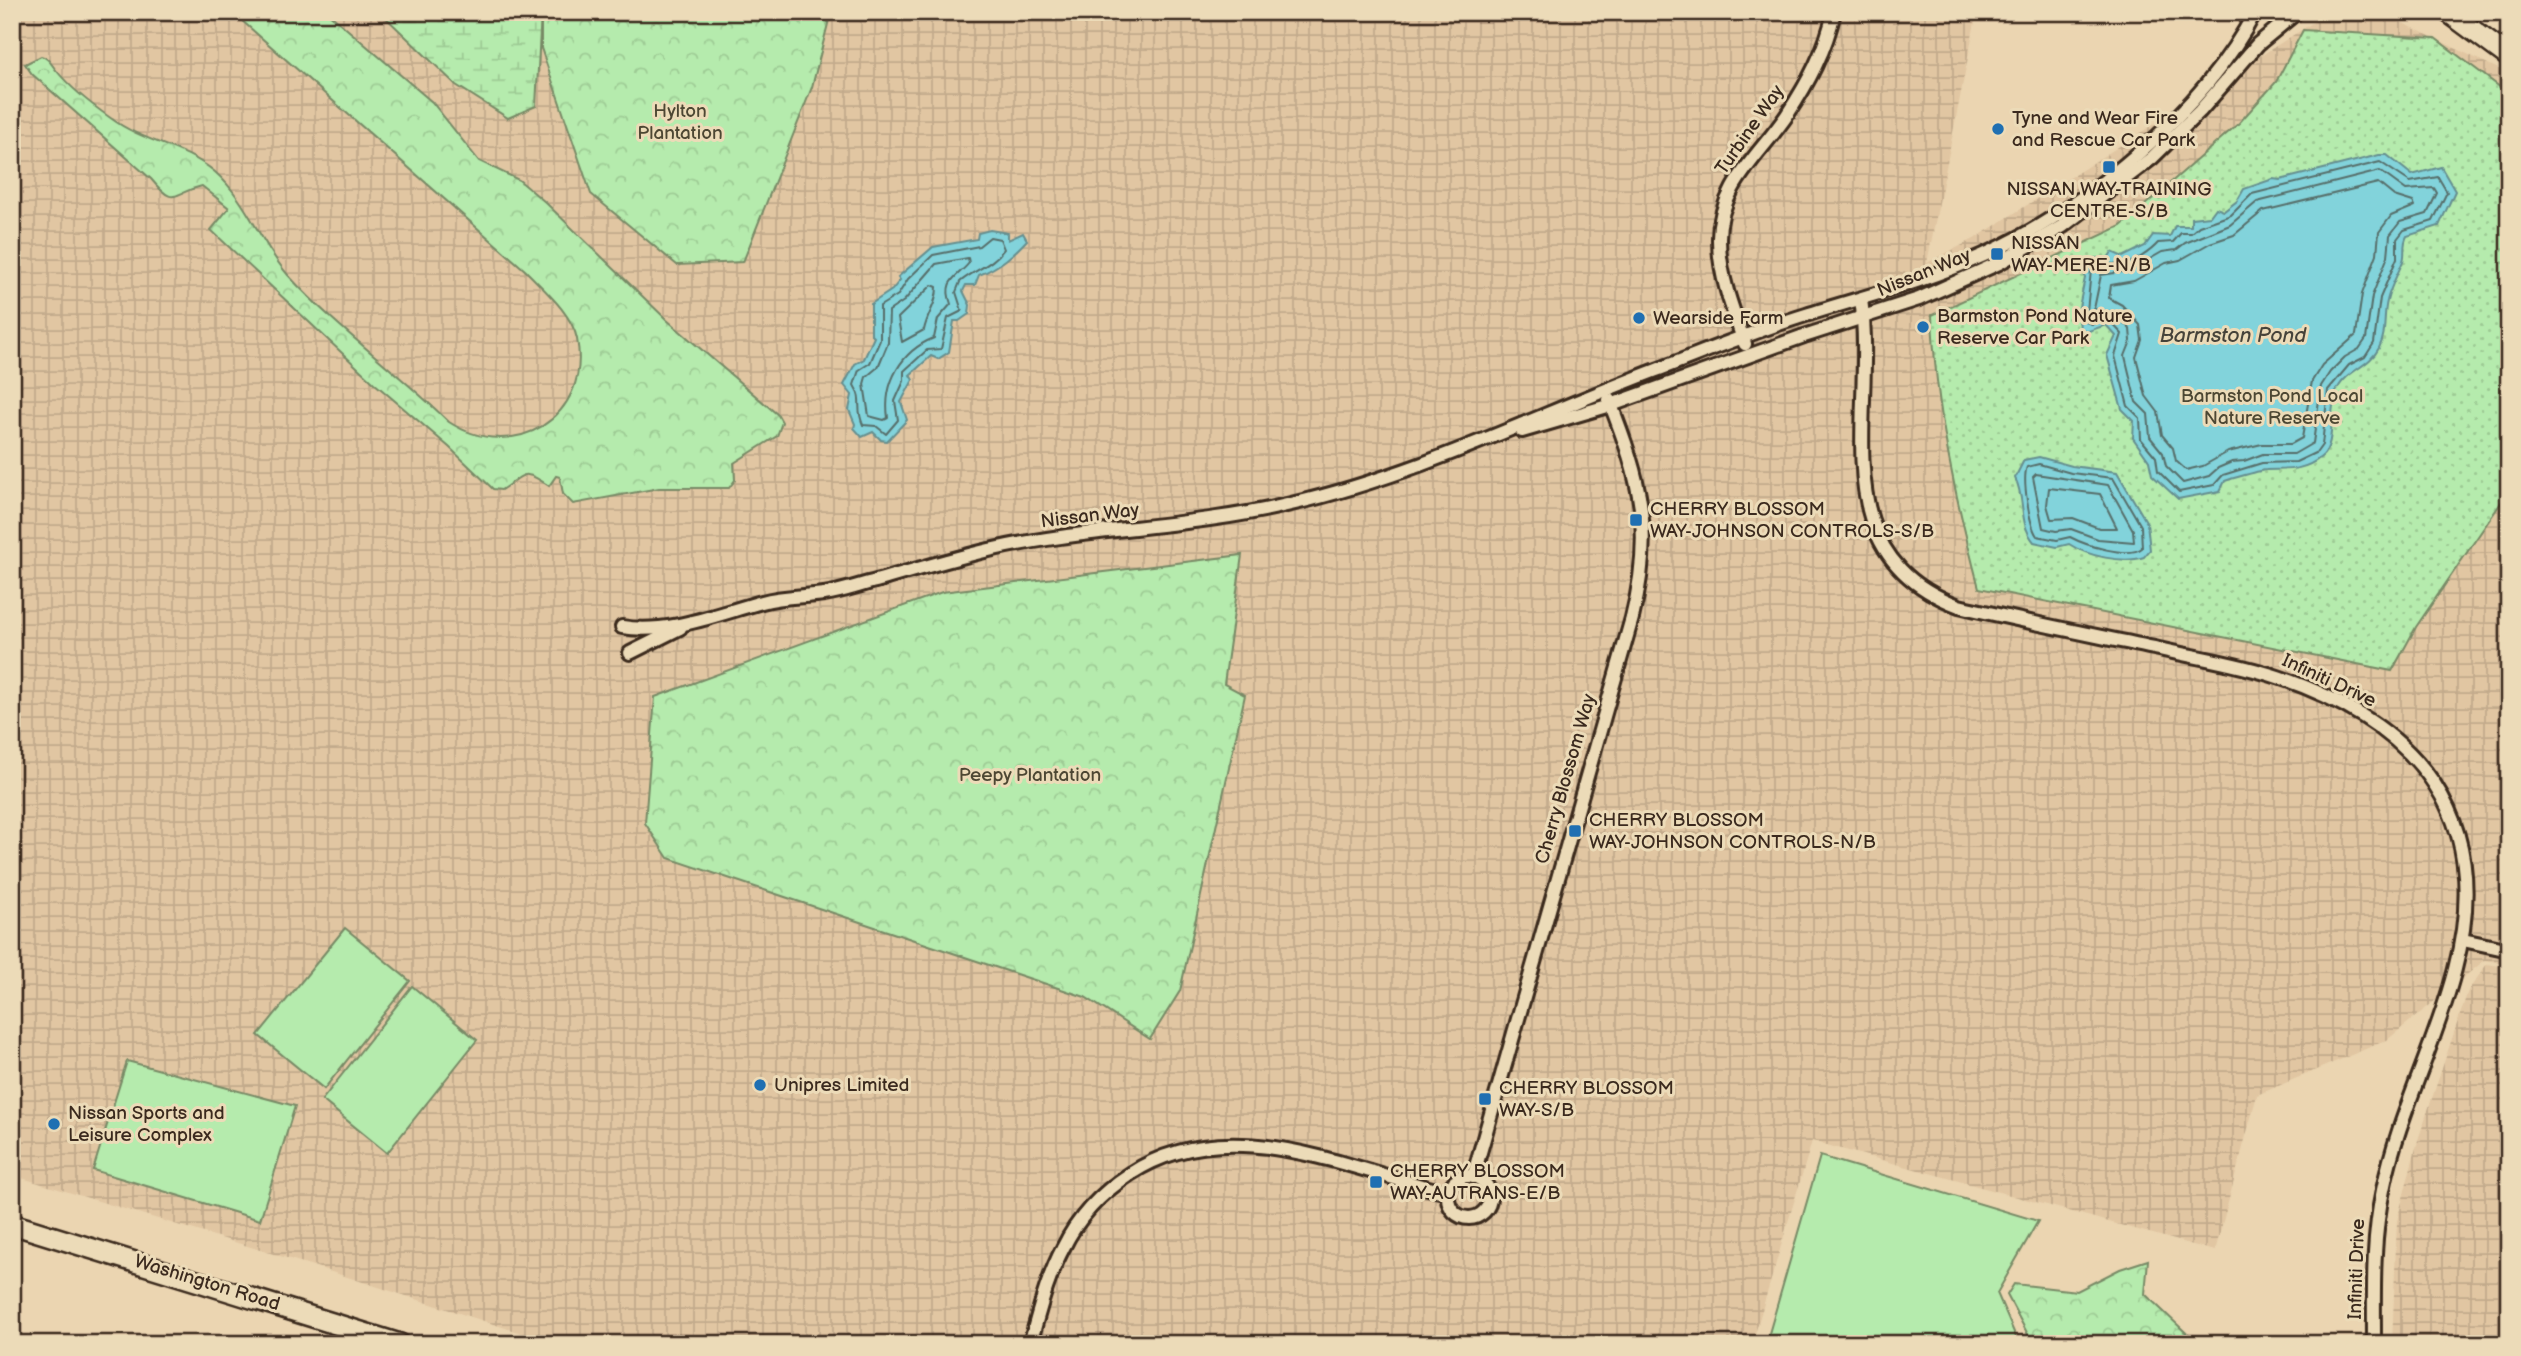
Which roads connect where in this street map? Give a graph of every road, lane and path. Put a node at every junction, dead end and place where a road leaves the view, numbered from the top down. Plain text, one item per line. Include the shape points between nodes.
1 (1833, 12) edge
2 (2255, 12) edge
3 (2297, 12) edge
4 (2448, 12) edge
5 (2509, 57) edge
6 (1861, 299) junction
7 (1864, 318) junction
8 (1742, 337) junction
9 (1749, 355) junction
10 (1605, 390) junction
11 (1611, 405) junction
12 (1490, 439) junction
13 (693, 622) junction
14 (622, 627) dead end
15 (629, 653) dead end
16 (2463, 940) junction
17 (2509, 950) edge
18 (1473, 1177) junction
19 (1448, 1194) junction
20 (12, 1224) edge
21 (401, 1344) edge
22 (1030, 1344) edge
23 (2374, 1344) edge

1 - 8 street, Turbine Way via 1811,77 1741,172 1726,204 1719,233 1721,266
2 - 6 street, Nissan Way via 2229,56 2182,110 2095,187 1987,253
3 - 7 street, Nissan Way via 2258,44 2152,158 2109,193 1998,263 1930,295
4 - 5 main road
6 - 7 street, Infiniti Drive
6 - 8 street, Nissan Way
7 - 9 street, Nissan Way
7 - 16 street, Infiniti Drive via 1864,500 1871,525 1899,569 1926,592 1959,606 2235,664 2362,715 2422,767 2457,826 2467,867
8 - 9 street, Turbine Way
8 - 10 street, Nissan Way
9 - 11 street, Nissan Way
10 - 11 street, Cherry Blossom Way
10 - 12 street, Nissan Way
11 - 12 street, Nissan Way
11 - 18 street, Cherry Blossom Way via 1643,508 1641,579
12 - 13 street, Nissan Way via 1363,485 1288,505 993,549 825,594 792,595
13 - 14 street via 644,629
13 - 15 street
16 - 17 street
16 - 23 street, Infiniti Drive via 2383,1188 2374,1259
18 - 19 street via 1454,1182
18 - 19 street via 1485,1183 1489,1196 1481,1213 1469,1218 1458,1214
19 - 22 street via 1260,1145 1208,1145 1170,1153 1123,1179 1081,1219 1053,1271
20 - 21 main road, Washington Road

